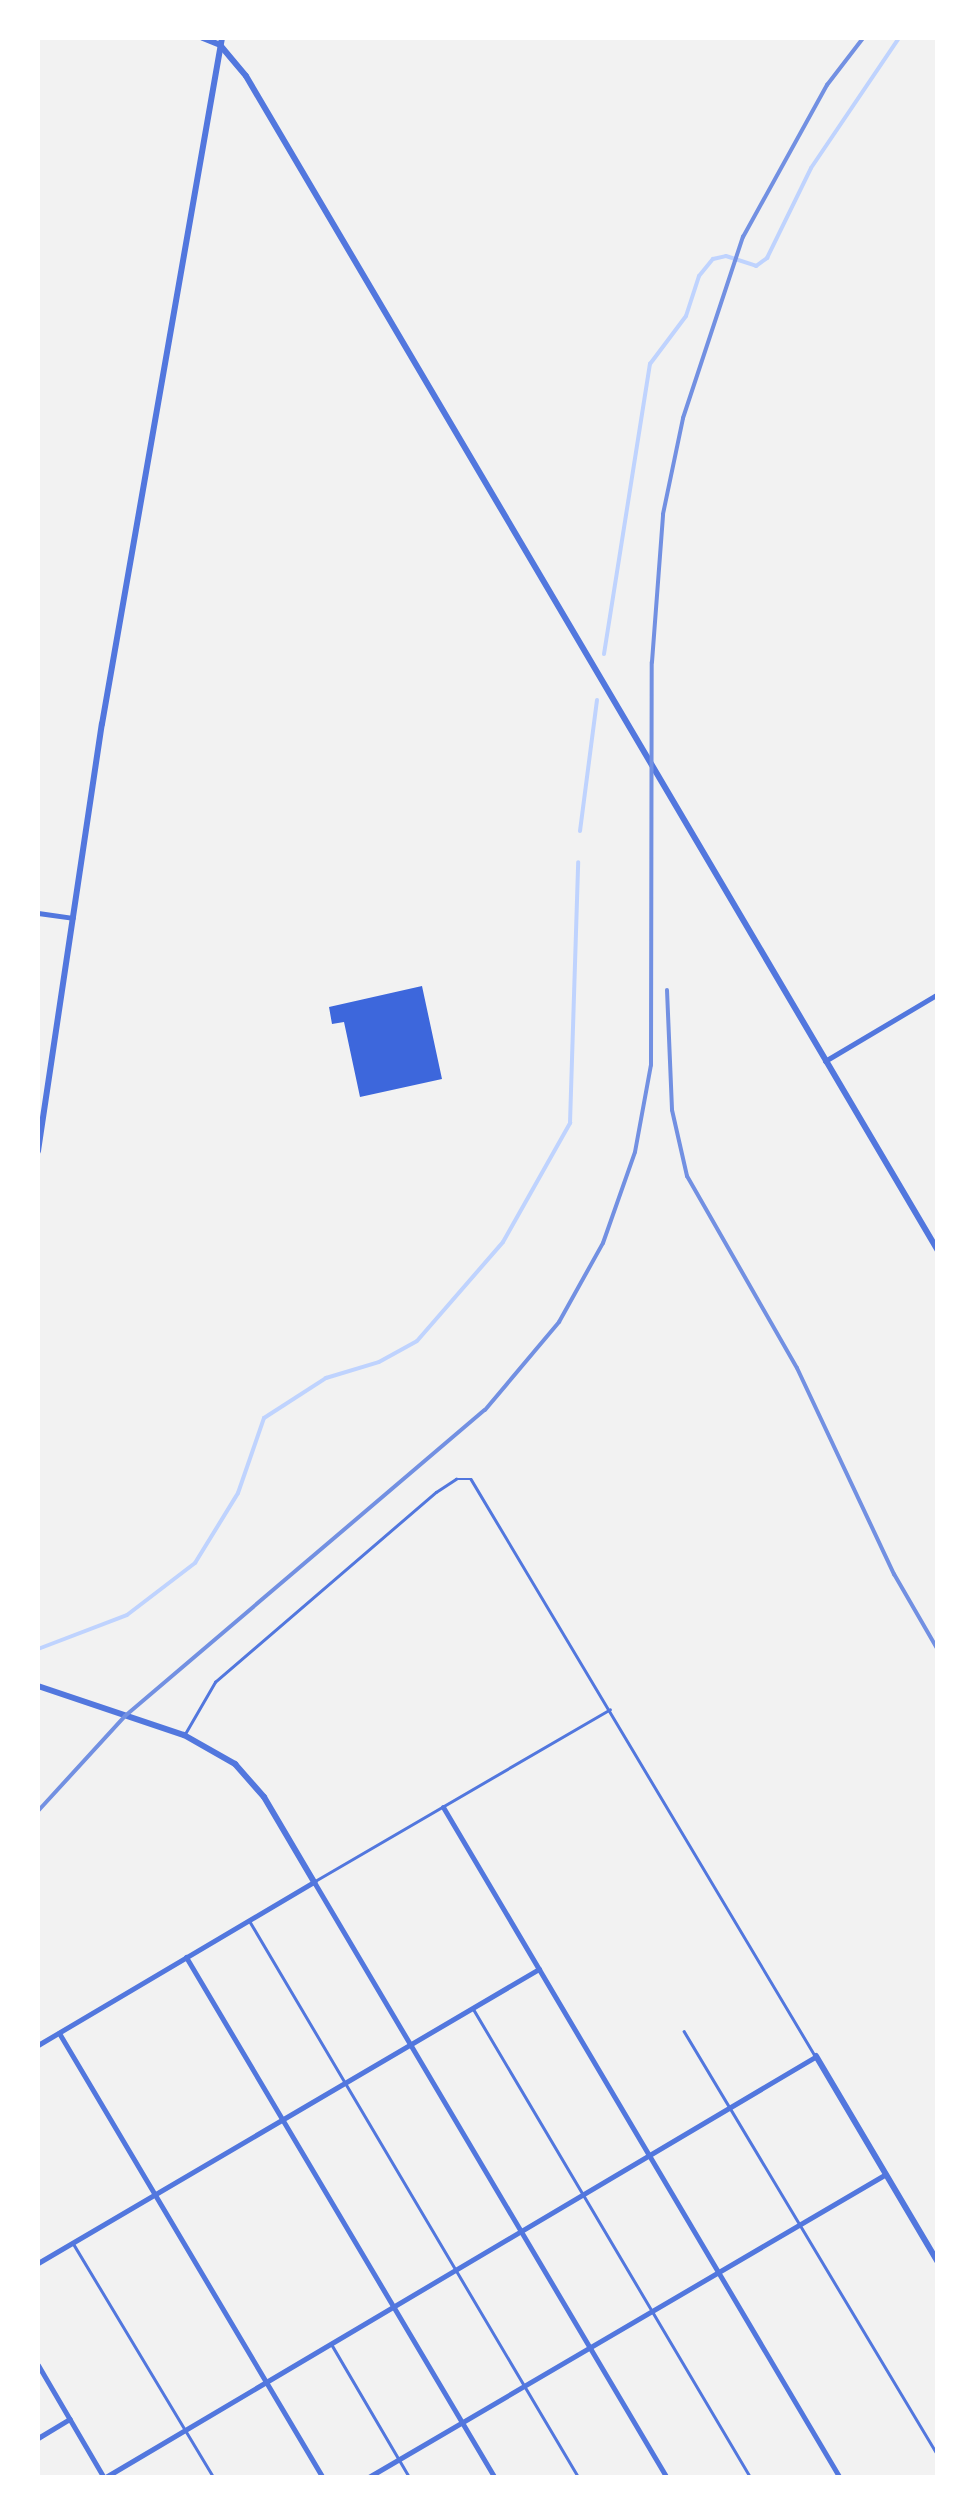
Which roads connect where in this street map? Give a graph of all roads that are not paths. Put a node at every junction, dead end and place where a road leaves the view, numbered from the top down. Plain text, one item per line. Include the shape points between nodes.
1 (203, 38) edge
2 (220, 41) edge
3 (38, 912) edge
4 (73, 918) junction
5 (938, 994) edge
6 (824, 1061) junction
7 (38, 1151) edge
8 (938, 1251) edge
9 (38, 1686) edge
10 (611, 1709) junction
11 (184, 1735) junction
12 (443, 1807) junction
13 (314, 1882) junction
14 (249, 1920) junction
15 (186, 1957) junction
16 (539, 1969) junction
17 (473, 2008) junction
18 (59, 2032) junction
19 (684, 2032) dead end
20 (38, 2045) edge
21 (410, 2045) junction
22 (816, 2056) junction
23 (346, 2082) junction
24 (730, 2108) junction
25 (283, 2119) junction
26 (649, 2156) junction
27 (886, 2174) junction
28 (155, 2194) junction
29 (583, 2194) junction
30 (799, 2225) junction
31 (520, 2231) junction
32 (73, 2243) junction
33 (938, 2262) edge
34 (38, 2263) edge
35 (457, 2268) junction
36 (718, 2272) junction
37 (394, 2306) junction
38 (653, 2310) junction
39 (330, 2344) junction
40 (590, 2347) junction
41 (38, 2369) edge
42 (266, 2382) junction
43 (526, 2385) junction
44 (70, 2419) junction
45 (462, 2422) junction
46 (185, 2430) junction
47 (38, 2438) edge
48 (938, 2456) edge
49 (398, 2458) junction
50 (104, 2478) edge
51 (214, 2478) edge
52 (323, 2478) edge
53 (367, 2478) edge
54 (410, 2478) edge
55 (496, 2478) edge
56 (580, 2478) edge
57 (667, 2478) edge
58 (751, 2478) edge
59 (840, 2478) edge

1 - 2 street
2 - 4 street
2 - 6 street
3 - 4 street
4 - 7 street
5 - 6 street
6 - 8 street
9 - 11 street
10 - 11 lane via 484,1495 466,1478 436,1492 215,1682 194,1707
10 - 12 lane
10 - 22 lane
11 - 13 street via 250,1778
12 - 13 lane
12 - 16 street
13 - 14 street
13 - 21 street
14 - 15 street
14 - 23 lane
15 - 18 street
15 - 25 street
16 - 17 street
16 - 26 street
17 - 21 street
17 - 29 lane
18 - 20 street
18 - 28 street
19 - 24 lane
21 - 23 street
21 - 31 street
22 - 24 street
22 - 27 street
23 - 25 street
23 - 35 lane
24 - 26 street
24 - 30 lane
25 - 28 street
25 - 37 street
26 - 29 street
26 - 36 street
27 - 30 street
27 - 33 street
28 - 32 street
28 - 42 street
29 - 31 street
29 - 38 lane
30 - 36 street
30 - 48 lane
31 - 35 street
31 - 40 street
32 - 34 street
32 - 46 lane
35 - 37 street
35 - 43 lane
36 - 38 street
36 - 59 street
37 - 39 street
37 - 45 street
38 - 40 street
38 - 58 lane
39 - 42 street
39 - 49 lane
40 - 43 street
40 - 57 street
41 - 44 street
42 - 46 street
42 - 52 street
43 - 45 street
43 - 56 lane
44 - 47 street
44 - 50 street
45 - 49 street
45 - 55 street
46 - 50 street
46 - 51 lane
49 - 53 street
49 - 54 lane

